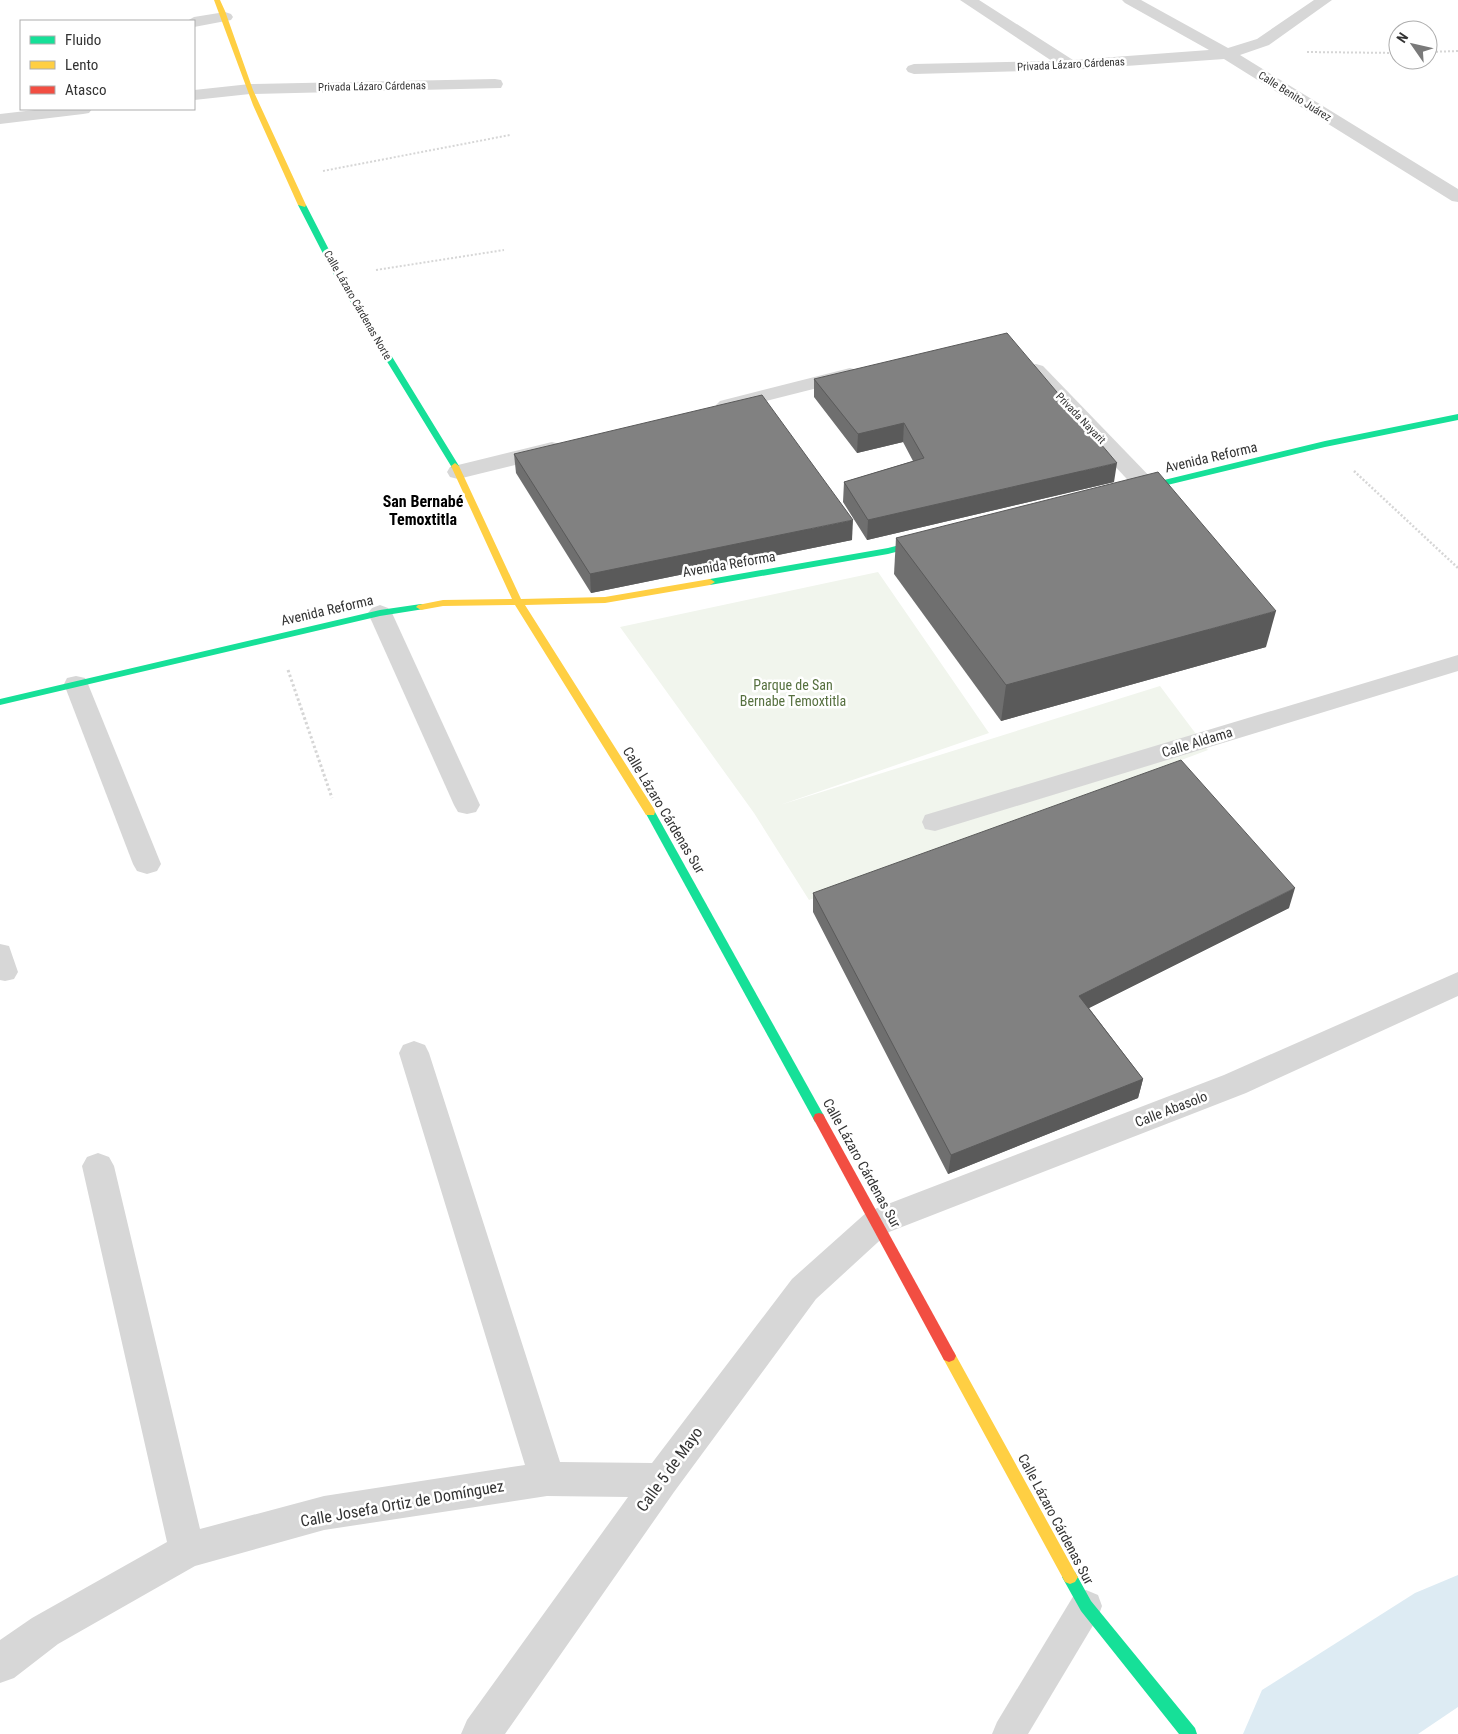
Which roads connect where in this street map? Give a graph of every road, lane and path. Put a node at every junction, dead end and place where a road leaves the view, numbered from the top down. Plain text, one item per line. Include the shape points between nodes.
1 (217, 0) edge
2 (968, 0) edge
3 (1130, 0) edge
4 (1324, 0) edge
5 (225, 18) junction
6 (195, 22) edge
7 (1254, 45) junction
8 (1458, 51) edge
9 (1438, 52) edge
10 (1388, 53) edge
11 (1227, 54) junction
12 (1070, 65) junction
13 (914, 69) dead end
14 (495, 84) dead end
15 (250, 89) junction
16 (195, 95) edge
17 (75, 110) edge
18 (0, 119) edge
19 (510, 135) dead end
20 (288, 177) junction
21 (1458, 197) edge
22 (504, 250) dead end
23 (338, 275) junction
24 (1022, 355) edge
25 (870, 369) edge
26 (707, 410) edge
27 (1458, 417) edge
28 (573, 443) edge
29 (1325, 444) junction
30 (458, 472) junction
31 (1147, 487) junction
32 (1118, 494) edge
33 (946, 537) edge
34 (1458, 568) edge
35 (517, 600) junction
36 (380, 613) junction
37 (277, 636) junction
38 (1458, 663) edge
39 (76, 684) junction
40 (0, 702) edge
41 (332, 798) dead end
42 (467, 805) dead end
43 (935, 822) dead end
44 (147, 864) dead end
45 (1458, 983) edge
46 (414, 1053) dead end
47 (98, 1166) dead end
48 (878, 1222) junction
49 (547, 1479) junction
50 (661, 1480) junction
51 (187, 1550) junction
52 (1086, 1606) junction
53 (0, 1664) edge
54 (481, 1734) edge
55 (1009, 1734) edge
56 (1189, 1734) edge

1 - 5 street, Calle Lázaro Cárdenas Norte
2 - 12 street
3 - 11 street, Calle Benito Juárez
4 - 7 street, Privada Lázaro Cárdenas
5 - 6 street
5 - 15 street, Calle Lázaro Cárdenas Norte
7 - 10 path via 1298,52
7 - 11 street, Privada Lázaro Cárdenas
8 - 9 path
11 - 12 street, Privada Lázaro Cárdenas
11 - 21 street, Calle Benito Juárez
12 - 13 street, Privada Lázaro Cárdenas
14 - 15 street, Privada Lázaro Cárdenas
15 - 16 street, Privada Lázaro Cárdenas
15 - 20 street, Calle Lázaro Cárdenas Norte
17 - 18 street
19 - 20 path
20 - 23 street, Calle Lázaro Cárdenas Norte
22 - 23 path
23 - 30 street, Calle Lázaro Cárdenas Norte
24 - 31 street, Privada Nayarit
25 - 26 street
27 - 29 street, Avenida Reforma
28 - 30 street
29 - 31 street, Avenida Reforma
29 - 34 path
30 - 35 street, Calle Lázaro Cárdenas Norte
31 - 32 street, Avenida Reforma
33 - 35 street, Avenida Reforma via 888,551 605,600
35 - 36 street, Avenida Reforma via 442,603
35 - 48 street, Calle Lázaro Cárdenas Sur via 664,834
36 - 37 street, Avenida Reforma
36 - 42 street
37 - 39 street, Avenida Reforma
37 - 41 path
38 - 43 street, Calle Aldama
39 - 40 street, Avenida Reforma
39 - 44 street
45 - 48 street, Calle Abasolo via 1235,1084
46 - 49 street
47 - 51 street
48 - 50 street, Calle 5 de Mayo via 804,1289
48 - 52 street, Calle Lázaro Cárdenas Sur
49 - 50 street, Calle Josefa Ortiz de Domínguez
49 - 51 street, Calle Josefa Ortiz de Domínguez via 324,1513
50 - 54 street, Calle 5 de Mayo
51 - 53 street, Calle Josefa Ortiz de Domínguez via 45,1631
52 - 55 lane
52 - 56 street, Calle Lázaro Cárdenas Sur

